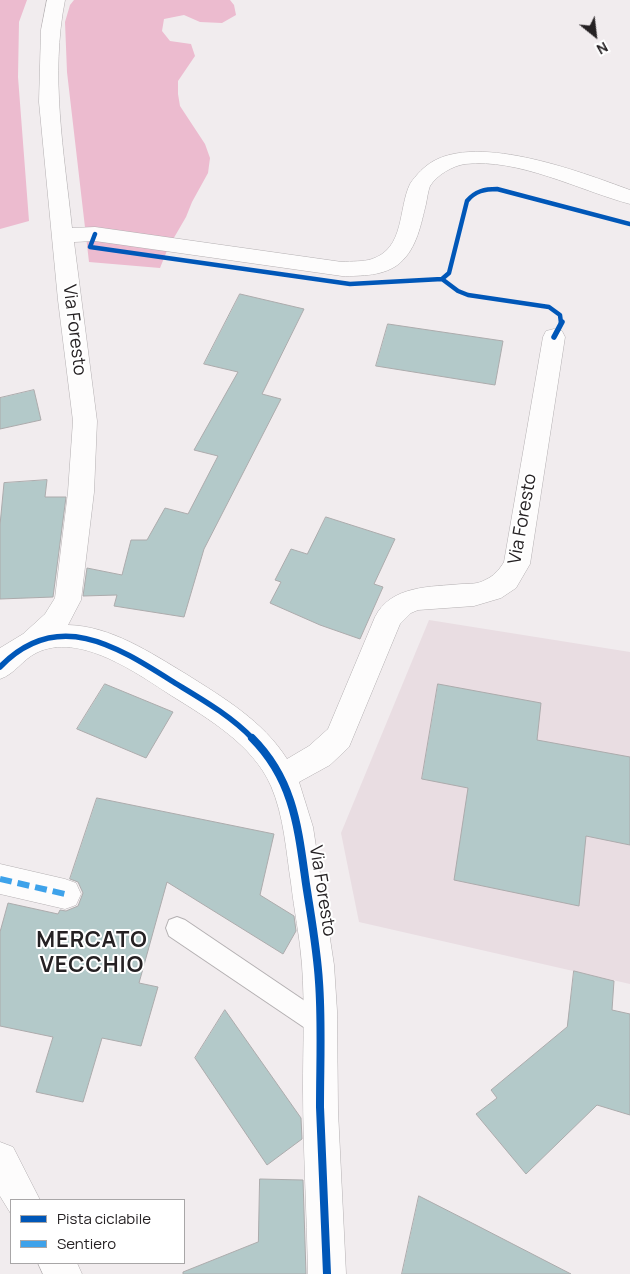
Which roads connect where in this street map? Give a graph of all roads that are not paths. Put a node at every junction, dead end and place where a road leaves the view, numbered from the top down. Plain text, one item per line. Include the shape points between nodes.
1 (56, 0) edge
2 (630, 197) edge
3 (63, 235) junction
4 (554, 337) dead end
5 (68, 600) junction
6 (110, 646) junction
7 (11, 655) edge
8 (281, 776) junction
9 (0, 879) edge
10 (65, 894) dead end
11 (177, 928) dead end
12 (319, 1024) junction
13 (0, 1160) edge
14 (21, 1199) edge
15 (327, 1274) edge

1 - 3 street, Via Foresto via 50,30 50,102
2 - 3 street via 501,157 457,159 437,168 420,185 407,237 398,254 383,264 363,269 342,269 96,234
3 - 5 street, Via Foresto via 85,421 81,492
4 - 8 street, Via Foresto via 512,575 494,589 480,594 407,601 399,605 389,617 339,738 317,758
5 - 6 street via 79,620
5 - 7 street, Via Foresto via 55,622
6 - 7 street, Via Foresto via 69,635 46,638
6 - 8 street, Via Foresto via 146,664 223,713 258,744
8 - 12 street, Via Foresto via 290,801 303,862 319,967
9 - 10 street
11 - 12 lane
12 - 15 street, Via Foresto
13 - 14 street

